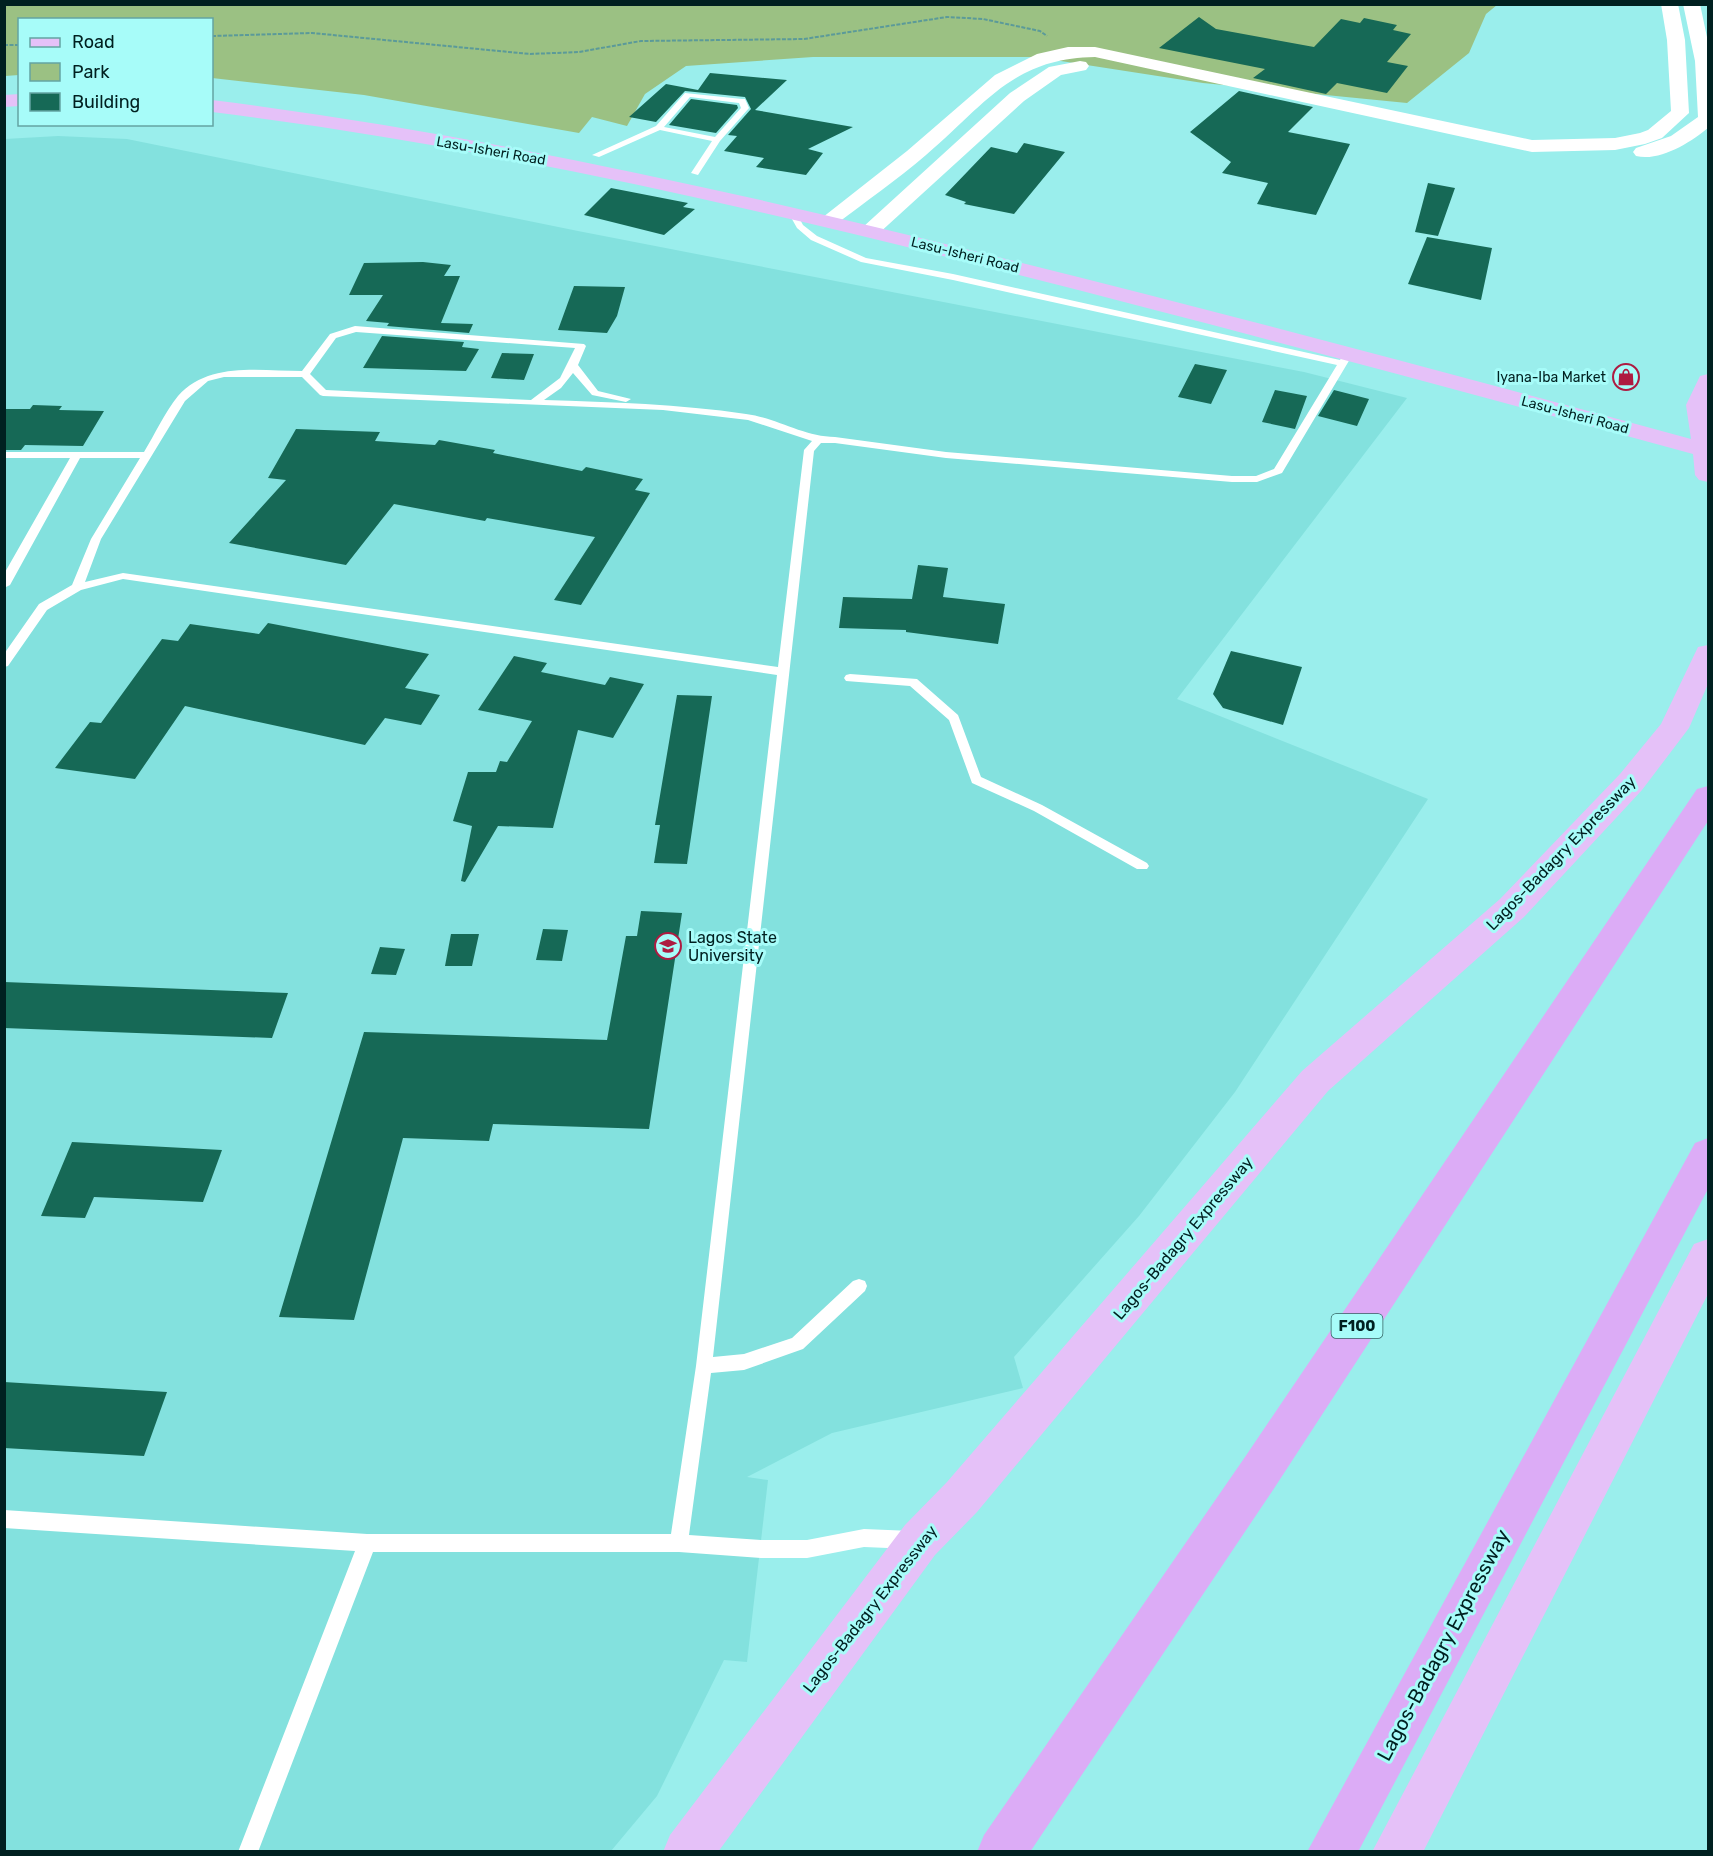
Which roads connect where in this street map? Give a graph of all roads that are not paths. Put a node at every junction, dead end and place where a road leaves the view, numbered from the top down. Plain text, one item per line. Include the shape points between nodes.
1 (1669, 4) edge
2 (1691, 5) edge
3 (213, 92) edge
4 (213, 106) edge
5 (658, 128) junction
6 (717, 140) junction
7 (596, 155) junction
8 (695, 173) junction
9 (847, 206) junction
10 (792, 212) junction
11 (888, 216) junction
12 (828, 220) junction
13 (870, 231) junction
14 (1345, 359) junction
15 (574, 367) junction
16 (305, 374) junction
17 (1708, 381) edge
18 (533, 403) junction
19 (663, 407) junction
20 (818, 440) junction
21 (1706, 442) edge
22 (4, 455) edge
23 (77, 455) junction
24 (146, 455) junction
25 (1708, 475) edge
26 (4, 585) edge
27 (77, 587) junction
28 (1708, 654) edge
29 (4, 663) edge
30 (783, 672) junction
31 (850, 678) dead end
32 (1708, 796) edge
33 (1142, 866) dead end
34 (1708, 1154) edge
35 (1708, 1256) edge
36 (860, 1286) dead end
37 (704, 1366) junction
38 (4, 1519) edge
39 (920, 1540) junction
40 (367, 1543) junction
41 (679, 1543) junction
42 (248, 1851) edge
43 (687, 1851) edge
44 (1001, 1851) edge
45 (1331, 1851) edge
46 (1396, 1851) edge

1 - 9 main road via 1676,40 1680,113 1655,134 1615,144 1532,146 1501,141 1095,52 1071,50 1029,61 986,90 925,146
2 - 11 main road via 1704,62 1708,118 1687,137 1664,148 1606,158 1538,158 1090,65 1069,66 1055,71 1017,98
3 - 7 main road, Lasu-Isheri Road via 309,104
4 - 10 main road, Lasu-Isheri Road via 304,118 628,176
5 - 6 lane
5 - 6 lane via 688,95 742,101 745,108
5 - 7 lane
6 - 8 lane
7 - 8 main road, Lasu-Isheri Road
8 - 9 main road, Lasu-Isheri Road
9 - 11 main road, Lasu-Isheri Road
9 - 12 main road
10 - 12 main road, Lasu-Isheri Road
10 - 14 lane via 814,238 864,260
11 - 13 main road
11 - 21 main road, Lasu-Isheri Road
12 - 13 main road, Lasu-Isheri Road
13 - 14 main road, Lasu-Isheri Road
14 - 20 lane via 1278,471 1257,479 1139,473
14 - 21 main road, Lasu-Isheri Road
15 - 16 lane via 581,346 355,328 333,336
15 - 18 lane via 560,387
15 - 19 lane via 595,393
16 - 18 lane via 323,393
16 - 24 lane via 224,374 205,379 181,399
17 - 21 main road via 1698,405
18 - 19 lane
19 - 20 lane via 749,417
20 - 30 lane via 809,450
21 - 25 main road
22 - 23 lane
23 - 24 lane
23 - 26 lane
24 - 27 lane via 96,539
27 - 29 lane via 43,607
27 - 30 lane via 123,576
28 - 39 main road, Lagos-Badagry Expressway via 1674,728 1631,782 1512,908 1315,1082 970,1488
30 - 37 lane
31 - 33 lane via 913,682 954,718 976,780 1038,808
32 - 44 highway, F100 via 1260,1472
34 - 45 highway, Lagos-Badagry Expressway
35 - 46 main road
36 - 37 lane via 797,1344 744,1362
37 - 41 lane
38 - 40 lane
39 - 41 lane via 864,1538 807,1549
39 - 43 main road, Lagos-Badagry Expressway
40 - 41 lane
40 - 42 lane

